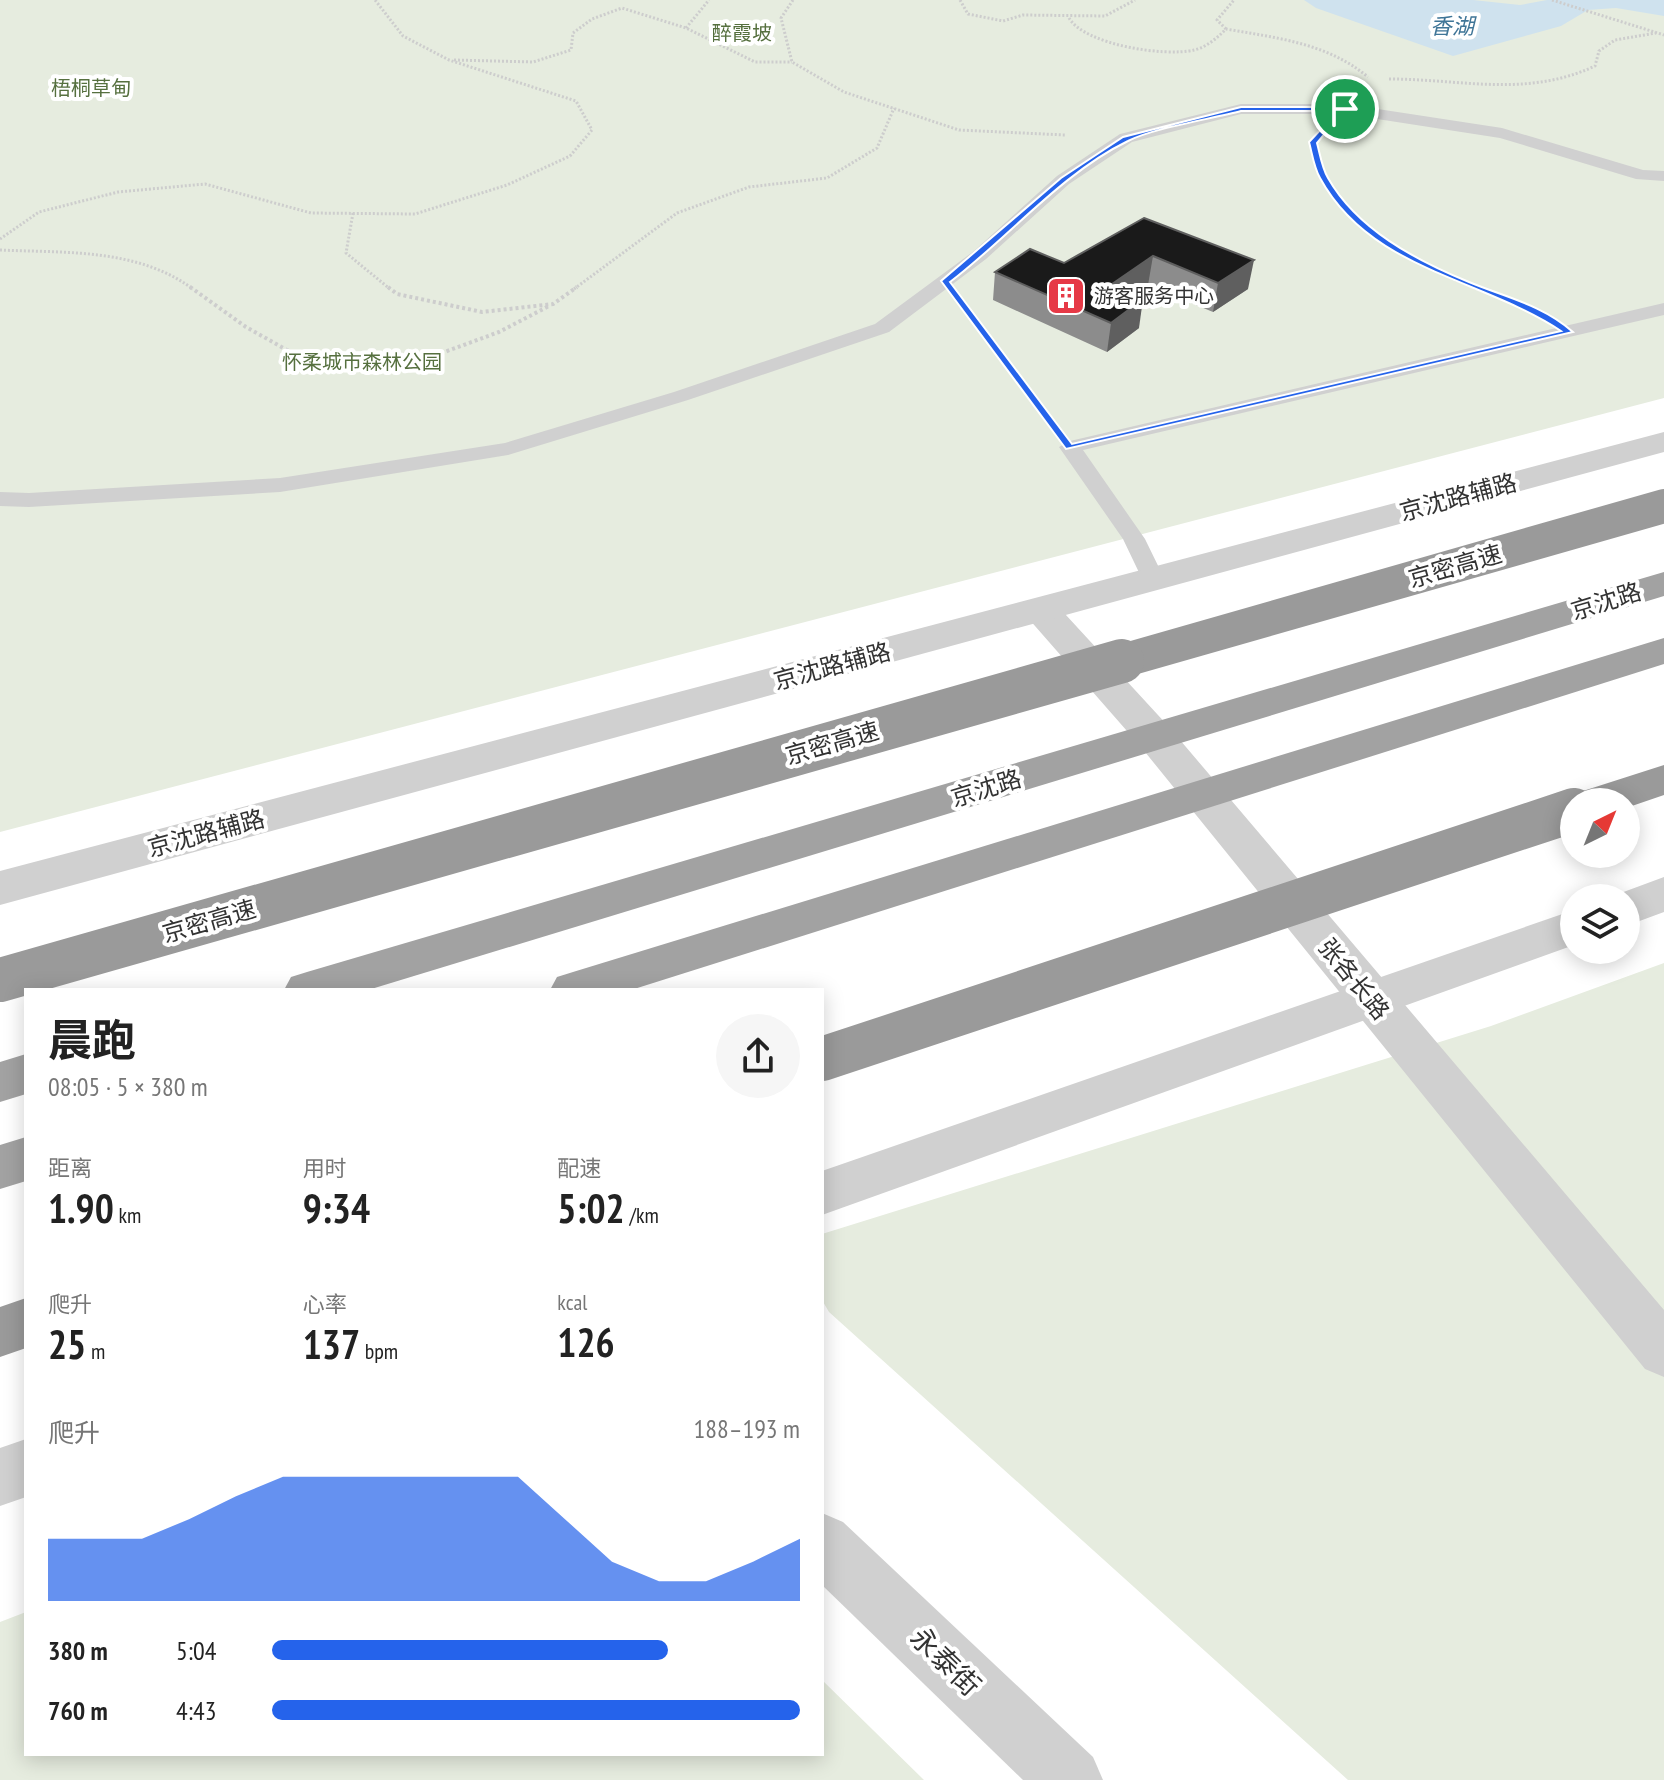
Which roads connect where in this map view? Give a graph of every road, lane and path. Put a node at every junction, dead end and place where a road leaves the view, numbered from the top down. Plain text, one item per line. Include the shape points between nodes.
1 (375, 0) edge
2 (709, 0) edge
3 (793, 0) edge
4 (960, 0) edge
5 (1135, 0) edge
6 (1234, 0) edge
7 (1552, 0) edge
8 (1069, 18) junction
9 (686, 28) junction
10 (1226, 29) junction
11 (1656, 33) junction
12 (1664, 35) edge
13 (449, 60) junction
14 (792, 62) junction
15 (1372, 80) junction
16 (894, 108) junction
17 (1345, 109) junction
18 (1126, 138) junction
19 (1664, 176) edge
20 (353, 213) junction
21 (0, 239) edge
22 (0, 250) edge
23 (945, 281) junction
24 (553, 304) junction
25 (1664, 309) edge
26 (1569, 332) junction
27 (1664, 442) edge
28 (1070, 447) junction
29 (0, 499) edge
30 (1664, 506) edge
31 (1153, 580) junction
32 (1664, 584) edge
33 (1041, 610) junction
34 (1664, 651) edge
35 (1155, 737) junction
36 (1664, 780) edge
37 (1640, 788) edge
38 (1203, 796) junction
39 (1560, 815) edge
40 (0, 888) edge
41 (1664, 894) edge
42 (1640, 903) edge
43 (1560, 932) edge
44 (0, 980) edge
45 (314, 988) edge
46 (579, 988) edge
47 (1368, 997) junction
48 (824, 1058) edge
49 (24, 1075) edge
50 (0, 1082) edge
51 (24, 1160) edge
52 (0, 1167) edge
53 (824, 1192) edge
54 (24, 1324) edge
55 (0, 1332) edge
56 (1664, 1351) edge
57 (24, 1469) edge
58 (0, 1477) edge
59 (824, 1545) edge
60 (1070, 1780) edge

1 - 13 path via 403,36
2 - 9 path
3 - 14 path via 781,18
4 - 8 path via 968,14 992,23 1023,15
5 - 8 path via 1105,16
6 - 10 path via 1217,20
7 - 11 path
8 - 10 path via 1076,29 1100,39 1189,51 1210,45
9 - 13 path via 622,8 573,33 571,50 533,62
9 - 14 path via 755,62
10 - 15 path via 1318,48 1351,60
11 - 12 path
11 - 15 path via 1615,40 1599,51 1595,66 1574,79 1541,86 1414,77
13 - 20 path via 576,101 592,130 570,156 507,185 415,214
14 - 16 path via 844,92
15 - 17 path via 1364,96
16 - 18 path via 959,130
16 - 24 path via 877,148 827,178 749,187 677,213
17 - 18 lane via 1241,109
17 - 19 lane via 1502,133 1642,175
17 - 26 path via 1313,142 1322,176 1355,220 1408,256 1533,308
18 - 23 lane via 1063,180
20 - 21 path via 311,213 205,184 118,192 39,212
20 - 24 path via 346,253 397,294 482,312
22 - 24 path via 117,256 170,272 246,327 319,368 420,361 499,332
23 - 28 path
23 - 29 lane via 882,328 508,449 280,485
25 - 26 lane
26 - 28 lane
27 - 31 street, 京沈路辅路
28 - 31 lane via 1134,539
30 - 44 highway, 京密高速, bridge
31 - 33 street, 京沈路辅路
32 - 35 highway, 京沈路
33 - 35 street, 张各长路
33 - 40 street, 京沈路辅路
34 - 38 highway
35 - 38 street, 张各长路
35 - 45 highway, 京沈路
36 - 37 highway
38 - 46 highway
38 - 47 street, 张各长路
39 - 48 highway, bridge
41 - 42 street
43 - 47 street
47 - 53 street
47 - 56 street, 张各长路
49 - 50 highway
51 - 52 highway
54 - 55 highway
57 - 58 street
59 - 60 street, 永泰街

